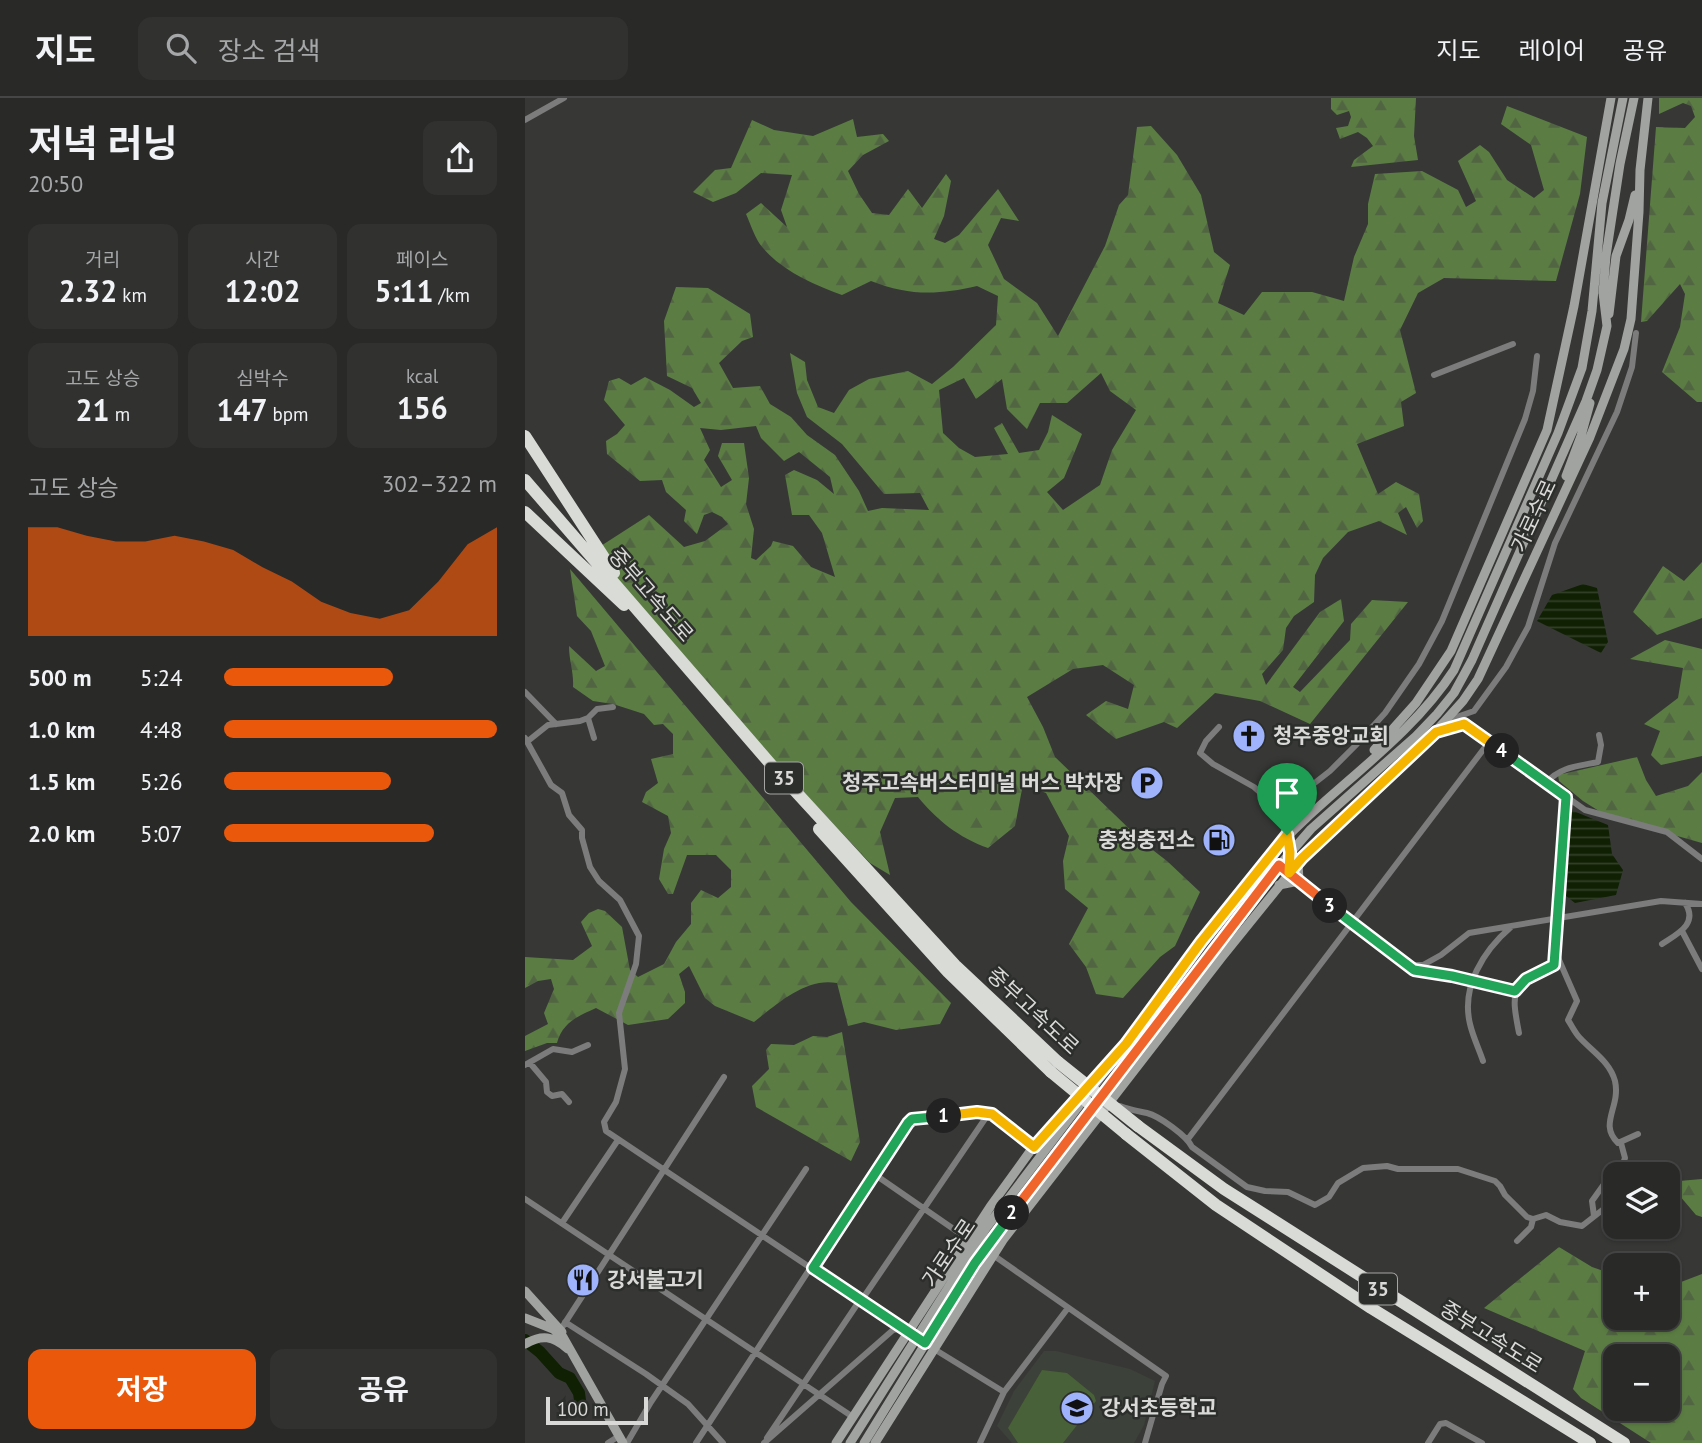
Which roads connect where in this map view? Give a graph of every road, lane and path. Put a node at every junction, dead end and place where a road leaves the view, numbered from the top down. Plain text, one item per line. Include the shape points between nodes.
1 (564, 98) edge
2 (1611, 98) edge
3 (1623, 98) edge
4 (1634, 98) edge
5 (1648, 98) edge
6 (525, 120) edge
7 (1640, 170) junction
8 (1607, 326) junction
9 (1636, 333) dead end
10 (1513, 344) dead end
11 (1537, 356) dead end
12 (1597, 370) junction
13 (1434, 375) dead end
14 (525, 436) edge
15 (525, 480) edge
16 (525, 491) edge
17 (525, 512) edge
18 (1550, 524) junction
19 (627, 603) junction
20 (525, 692) edge
21 (613, 707) dead end
22 (588, 718) junction
23 (1448, 720) junction
24 (556, 724) junction
25 (1219, 727) dead end
26 (1436, 732) junction
27 (1599, 735) dead end
28 (594, 738) dead end
29 (526, 739) edge
30 (1489, 742) junction
31 (1546, 783) junction
32 (1338, 789) junction
33 (1566, 797) junction
34 (1280, 810) junction
35 (1299, 824) junction
36 (1287, 835) junction
37 (1290, 852) junction
38 (1268, 857) junction
39 (1702, 859) edge
40 (1298, 863) junction
41 (1279, 865) junction
42 (1289, 873) junction
43 (1299, 881) junction
44 (1279, 885) junction
45 (1685, 903) junction
46 (1702, 904) edge
47 (1558, 918) junction
48 (1353, 923) junction
49 (1512, 926) junction
50 (1682, 931) junction
51 (1662, 944) dead end
52 (1555, 951) junction
53 (1408, 965) junction
54 (1702, 969) edge
55 (1472, 981) junction
56 (1515, 991) junction
57 (1519, 1033) dead end
58 (1126, 1044) junction
59 (588, 1045) dead end
60 (1483, 1061) dead end
61 (528, 1064) edge
62 (1054, 1067) junction
63 (724, 1077) dead end
64 (1109, 1101) junction
65 (569, 1102) dead end
66 (989, 1113) junction
67 (1638, 1134) dead end
68 (1188, 1139) junction
69 (618, 1140) junction
70 (1621, 1143) junction
71 (1034, 1147) junction
72 (1624, 1162) edge
73 (806, 1169) dead end
74 (664, 1170) junction
75 (874, 1174) junction
76 (1603, 1186) edge
77 (525, 1199) edge
78 (924, 1209) junction
79 (1603, 1209) edge
80 (1594, 1216) junction
81 (1533, 1219) junction
82 (562, 1223) junction
83 (763, 1234) junction
84 (968, 1240) junction
85 (1517, 1241) dead end
86 (609, 1254) junction
87 (993, 1255) junction
88 (812, 1267) junction
89 (525, 1290) edge
90 (860, 1300) junction
91 (1068, 1308) junction
92 (525, 1318) edge
93 (707, 1318) junction
94 (563, 1329) junction
95 (908, 1332) junction
96 (925, 1343) junction
97 (525, 1344) edge
98 (934, 1349) junction
99 (756, 1351) junction
100 (572, 1352) junction
101 (804, 1383) junction
102 (663, 1386) junction
103 (1004, 1392) junction
104 (821, 1394) junction
105 (853, 1417) junction
106 (708, 1425) junction
107 (623, 1441) edge
108 (608, 1443) edge
109 (696, 1443) edge
110 (723, 1443) edge
111 (764, 1443) edge
112 (836, 1443) edge
113 (850, 1443) edge
114 (864, 1443) edge
115 (875, 1443) edge
116 (980, 1443) edge
117 (1145, 1443) edge
118 (1428, 1443) edge
119 (1482, 1443) edge
120 (1590, 1443) edge
121 (1624, 1443) edge

1 - 6 street
2 - 32 main road, 가로수로 via 1574,306 1552,413 1539,450 1447,657 1409,712
3 - 32 main road, 가로수로 via 1602,203 1582,368 1558,433 1454,670 1419,717
4 - 8 main road, 가로수로 via 1606,256 1603,293
5 - 7 main road, 가로수로
7 - 8 main road via 1632,212 1616,256
7 - 18 main road, 가로수로 via 1631,319 1624,349
8 - 12 main road, 가로수로
9 - 23 street via 1632,367 1618,412 1555,543 1528,627 1474,711
10 - 13 street
11 - 34 street via 1534,391 1525,419 1423,657 1391,706 1355,746
12 - 18 main road via 1581,436
12 - 37 main road, 가로수로 via 1454,693 1416,736
14 - 19 highway via 613,570
15 - 19 highway, 중부고속도로 / 35
16 - 19 highway, 중부고속도로 / 35
17 - 19 highway
18 - 23 main road, 가로수로 via 1478,679
19 - 62 highway, 중부고속도로 / 35 via 955,965
20 - 24 street
21 - 22 street via 597,709
22 - 24 street
22 - 28 street
23 - 26 main road, 가로수로
24 - 29 street
25 - 34 street via 1200,753 1254,787
26 - 30 street via 1464,724
26 - 40 main road, 가로수로
27 - 31 street via 1598,762 1561,769
29 - 69 street via 582,830 594,874 620,900 639,936 636,964 618,1013 625,1069 603,1126
30 - 31 street
30 - 48 street
31 - 33 street
32 - 35 main road, 가로수로
33 - 39 street via 1596,814 1667,832
33 - 47 street
34 - 35 street
34 - 36 street
35 - 36 main road, 가로수로
36 - 37 street
36 - 38 main road, 가로수로
37 - 41 main road, 가로수로
37 - 42 street
38 - 41 street
38 - 58 main road, 가로수로
40 - 42 main road, 가로수로
40 - 43 main road
41 - 42 street
41 - 96 main road, 가로수로 via 996,1234
42 - 43 street
42 - 44 main road, 가로수로
43 - 44 main road
43 - 48 street
44 - 64 main road, 가로수로
45 - 46 street
45 - 47 street via 1661,901
45 - 50 street via 1691,917
47 - 49 street
47 - 52 street
48 - 53 street
48 - 68 street
49 - 53 street via 1464,935 1423,965
49 - 55 street via 1491,948
50 - 51 street
50 - 54 street
52 - 56 street via 1554,965 1526,979
52 - 70 street via 1577,1001 1568,1020 1578,1037 1611,1070 1618,1095 1609,1123 1614,1139
53 - 55 street
55 - 56 street
55 - 60 street via 1470,1024
56 - 57 street
58 - 71 main road
58 - 95 main road, 가로수로
59 - 61 street via 572,1052 553,1049
61 - 65 street via 546,1082 547,1092 562,1094
62 - 120 highway, 중부고속도로 / 35, bridge via 1126,1134 1216,1205 1371,1308
62 - 121 highway, 중부고속도로 / 35, bridge via 1224,1189
63 - 74 street
64 - 68 street via 1148,1114
64 - 87 main road, 가로수로
66 - 71 street
66 - 75 street via 912,1119
66 - 78 street
67 - 70 street
68 - 81 street via 1192,1147 1247,1187 1288,1192 1315,1205 1363,1168 1458,1169 1495,1181 1517,1209
69 - 74 street
69 - 82 street
70 - 72 street
71 - 84 main road
73 - 83 street
74 - 83 street
74 - 86 street
75 - 78 street
75 - 88 street
76 - 80 street via 1592,1201
77 - 82 street
78 - 84 street
78 - 90 street
79 - 80 street
80 - 81 street via 1582,1226 1546,1216
81 - 85 street
82 - 86 street
83 - 88 street
83 - 93 street
84 - 95 main road
86 - 93 street
86 - 94 street
87 - 91 street
87 - 98 main road, 가로수로
88 - 90 street
88 - 99 street
89 - 94 main road
90 - 95 street
90 - 101 street
91 - 103 street
91 - 117 street via 1166,1376
92 - 94 main road
93 - 99 street
93 - 102 street
94 - 100 main road
94 - 102 street
95 - 96 street
95 - 104 street via 893,1330
95 - 105 main road
95 - 113 main road, 가로수로
96 - 114 main road, 가로수로
97 - 100 main road via 544,1336
98 - 103 street
98 - 115 main road, 가로수로
99 - 101 street
99 - 106 street
100 - 107 main road
101 - 104 street
101 - 111 street
102 - 106 street
102 - 107 street
103 - 116 street
104 - 105 street
104 - 111 street
105 - 112 main road
106 - 109 street
106 - 110 street
107 - 108 street
118 - 119 street via 1440,1424 1446,1423

